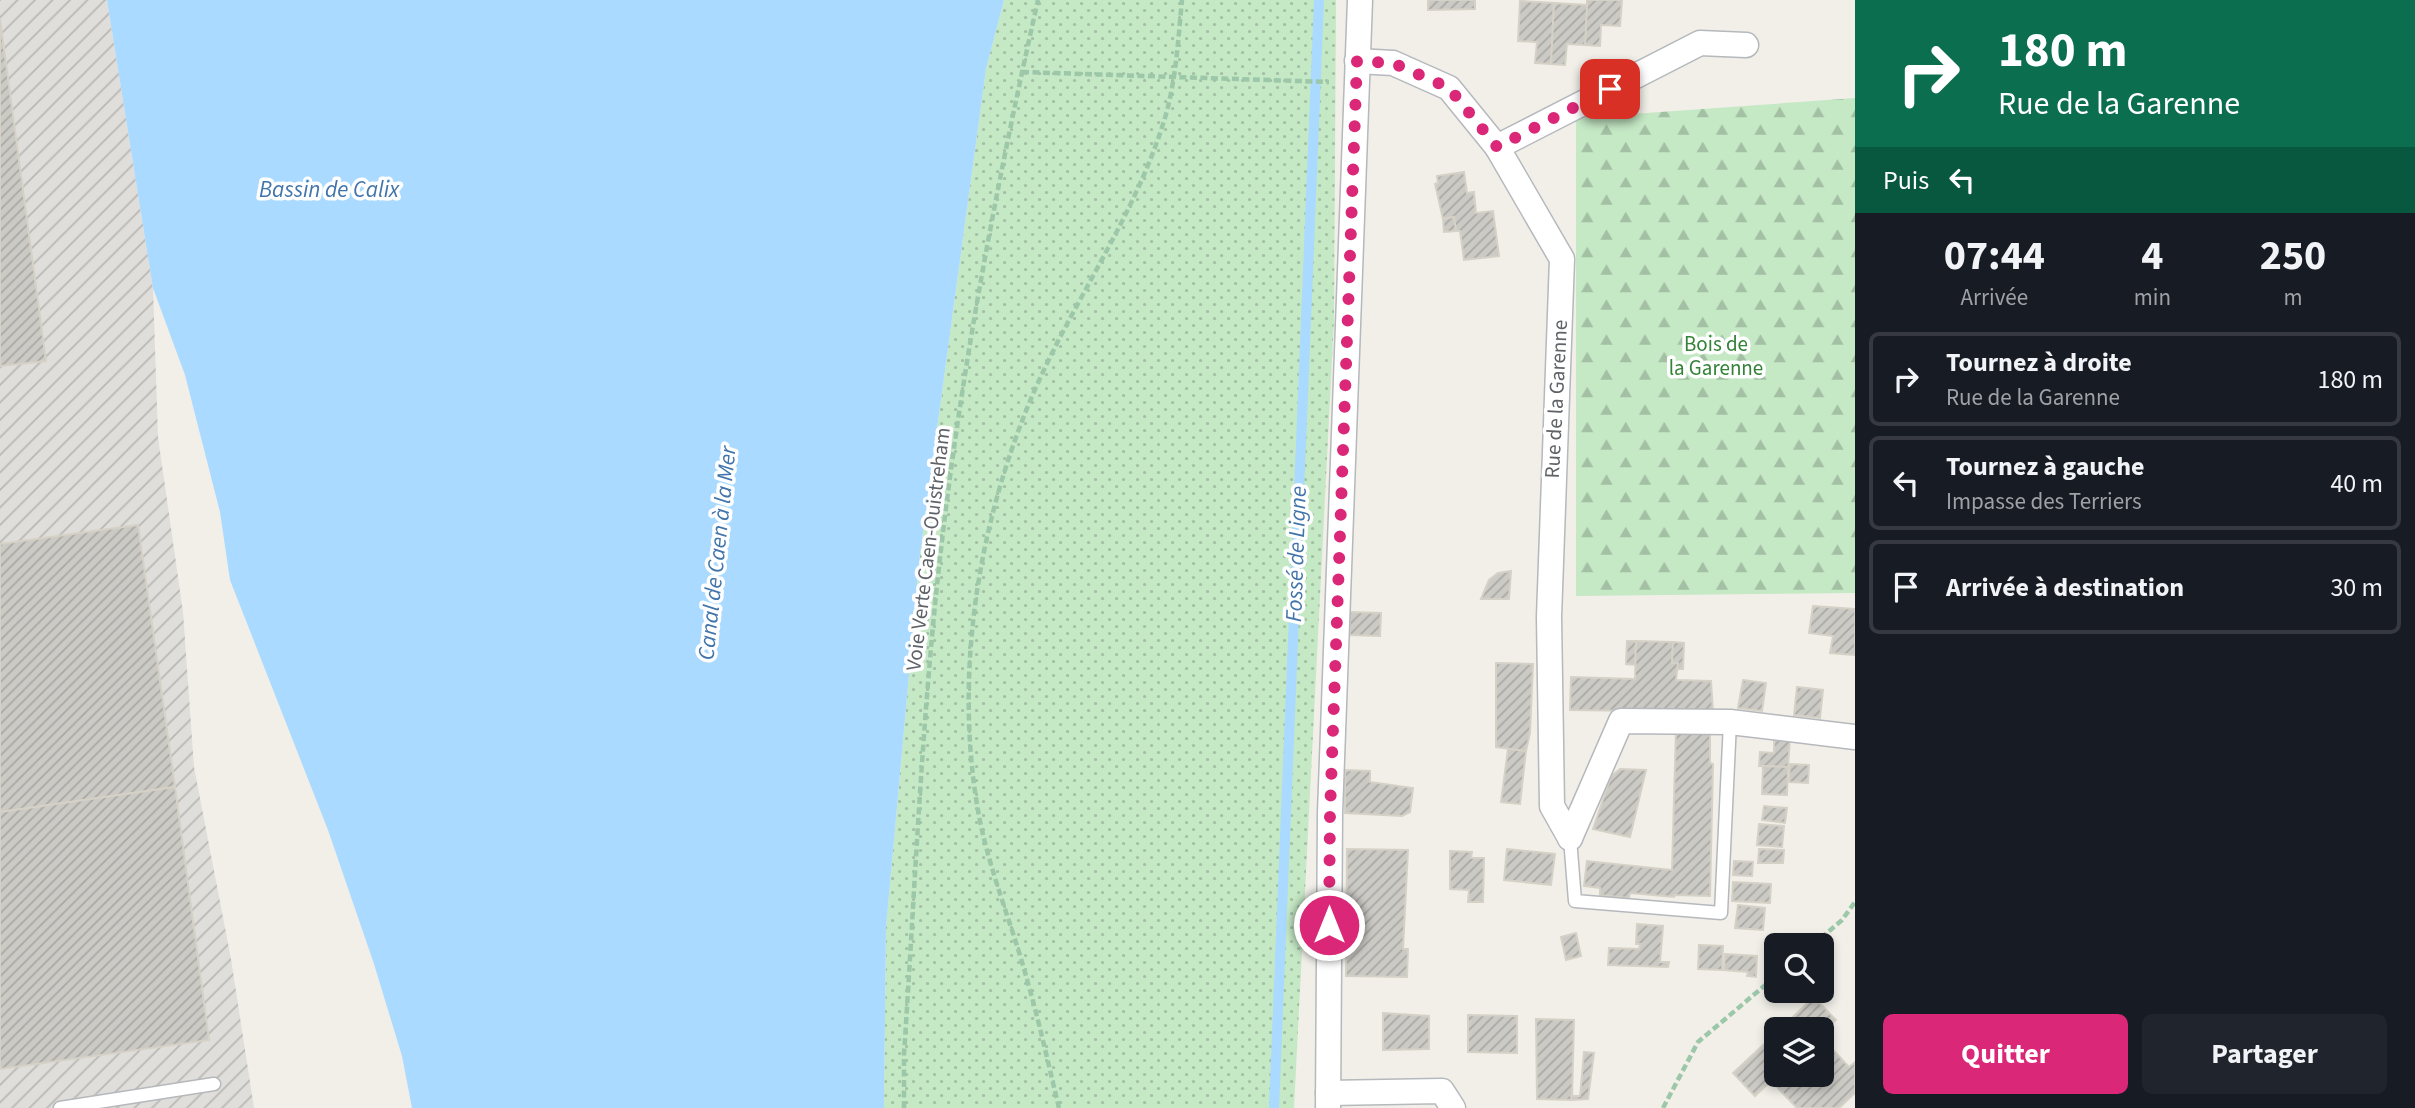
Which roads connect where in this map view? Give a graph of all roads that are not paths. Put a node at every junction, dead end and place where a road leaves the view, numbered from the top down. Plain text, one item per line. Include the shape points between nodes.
1 (1360, 0) edge
2 (1746, 45) dead end
3 (1357, 61) junction
4 (1497, 147) junction
5 (1730, 722) junction
6 (1855, 737) edge
7 (1570, 838) junction
8 (214, 1084) dead end
9 (1328, 1100) edge
10 (60, 1108) edge
11 (1453, 1108) edge

1 - 3 street
2 - 4 street via 1700,43
3 - 4 street, Rue de la Garenne via 1393,63 1449,88
3 - 9 street via 1330,813
4 - 7 street, Rue de la Garenne via 1563,259 1549,617 1552,806
5 - 6 street, Rue de la Garenne
5 - 7 street, Rue de la Garenne via 1620,721
5 - 7 lane, Rue de la Garenne via 1721,913 1575,901
8 - 10 lane
9 - 11 street via 1442,1091

